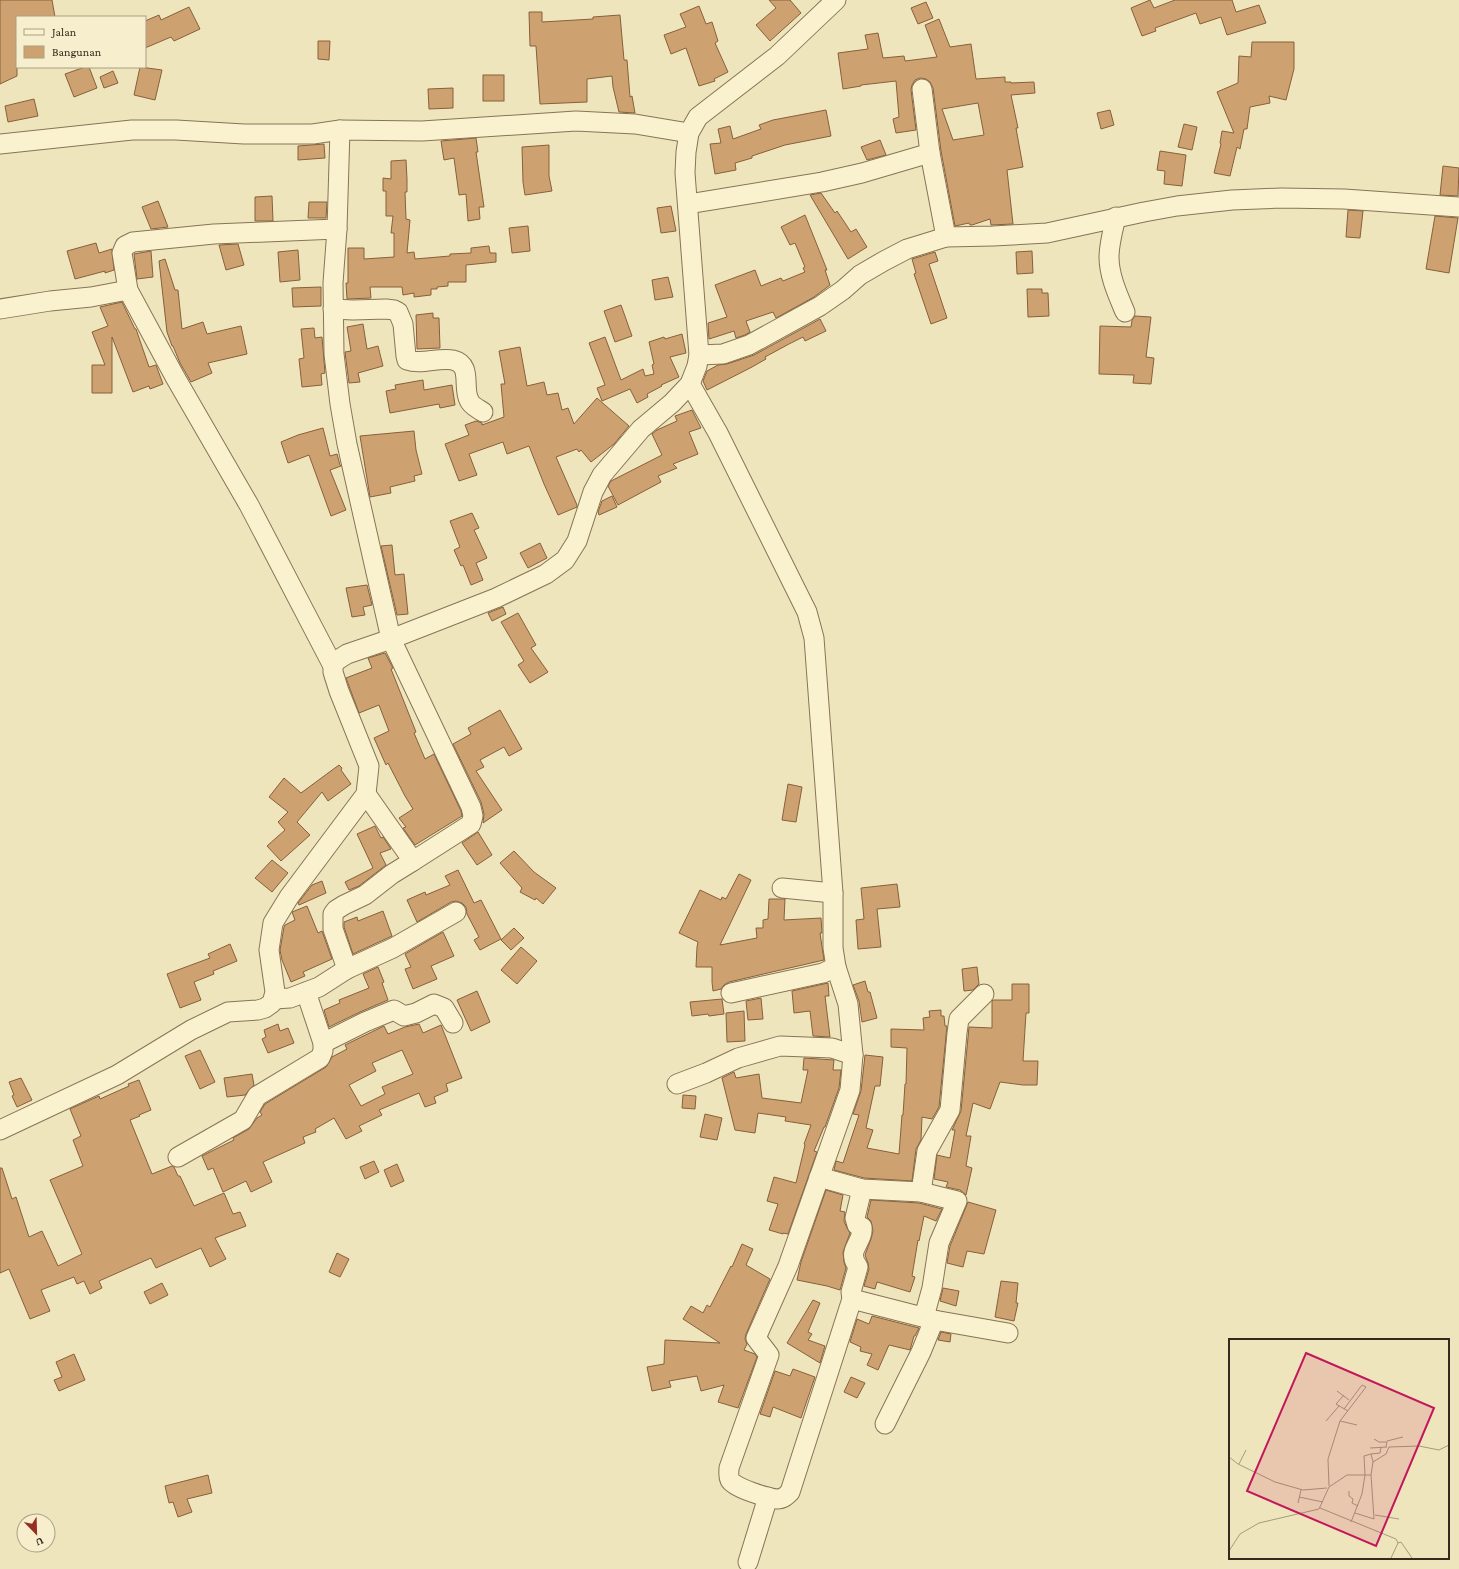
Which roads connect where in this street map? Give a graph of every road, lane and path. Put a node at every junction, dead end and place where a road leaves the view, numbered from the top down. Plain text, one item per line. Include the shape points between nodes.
1 (836, 0) edge
2 (922, 89) dead end
3 (340, 130) junction
4 (688, 133) junction
5 (0, 144) edge
6 (930, 153) junction
7 (688, 204) junction
8 (1459, 207) edge
9 (1116, 217) junction
10 (338, 229) junction
11 (946, 236) junction
12 (128, 290) junction
13 (0, 309) edge
14 (333, 309) junction
15 (1125, 312) dead end
16 (699, 355) junction
17 (690, 384) junction
18 (483, 412) dead end
19 (391, 639) junction
20 (333, 666) junction
21 (366, 794) junction
22 (413, 861) junction
23 (782, 888) dead end
24 (833, 893) junction
25 (456, 912) dead end
26 (836, 967) junction
27 (347, 969) junction
28 (306, 992) junction
29 (731, 993) dead end
30 (984, 994) dead end
31 (274, 999) junction
32 (453, 1023) dead end
33 (323, 1043) junction
34 (853, 1055) junction
35 (677, 1084) dead end
36 (0, 1130) edge
37 (178, 1157) dead end
38 (819, 1178) junction
39 (862, 1188) junction
40 (921, 1192) junction
41 (852, 1299) junction
42 (929, 1318) junction
43 (1008, 1333) dead end
44 (885, 1424) dead end
45 (768, 1497) junction
46 (748, 1562) dead end

1 - 4 street via 777,56 698,117
2 - 6 street
3 - 4 street via 422,131 576,121 635,124
3 - 5 street via 313,134 132,130
3 - 10 street
4 - 7 street
6 - 7 street via 862,174
6 - 11 street
7 - 16 street
8 - 9 street via 1344,199 1260,199 1184,205
9 - 11 street via 1047,233
9 - 15 street via 1109,258 1112,276
10 - 12 street via 214,234 133,242 125,246 122,254
10 - 14 street
11 - 16 street via 907,249 884,261 820,306 749,345 722,354
12 - 13 street
12 - 20 street via 248,504
14 - 18 street via 386,309 398,312 403,324 407,360 454,360 461,364 465,370 468,400
14 - 19 street via 334,354 340,404
16 - 17 street
17 - 19 street via 641,429 602,475 592,492 577,540 565,560 546,574 496,598
17 - 24 street via 718,433 807,612 814,638
19 - 20 street via 347,654
19 - 22 street via 473,816 471,824
20 - 21 street via 339,691 369,766
21 - 22 street
21 - 31 street via 289,897 273,923 269,950
22 - 27 street via 333,914 333,929
23 - 24 street
24 - 26 street via 833,948
25 - 27 street via 393,948
26 - 29 street via 823,973
26 - 34 street via 848,1004
27 - 28 street
28 - 31 street via 290,998
28 - 33 street
30 - 40 street via 959,1019 950,1110 927,1151
31 - 36 street via 265,1008 228,1012 191,1030 117,1075
32 - 33 street via 444,1008 434,1004 416,1014 404,1016 394,1010
33 - 37 street via 320,1058 257,1096 243,1120
34 - 35 street via 832,1048 780,1046 738,1058
34 - 38 street via 850,1090
38 - 39 street
38 - 45 street via 788,1266 756,1338 768,1355 728,1474 736,1486
39 - 40 street
39 - 41 street via 855,1218 863,1232 853,1254 858,1267 851,1292
40 - 42 street via 957,1202 939,1243
41 - 42 street
41 - 45 street via 790,1492 785,1497 777,1499
42 - 43 street
42 - 44 street via 921,1352
45 - 46 street

